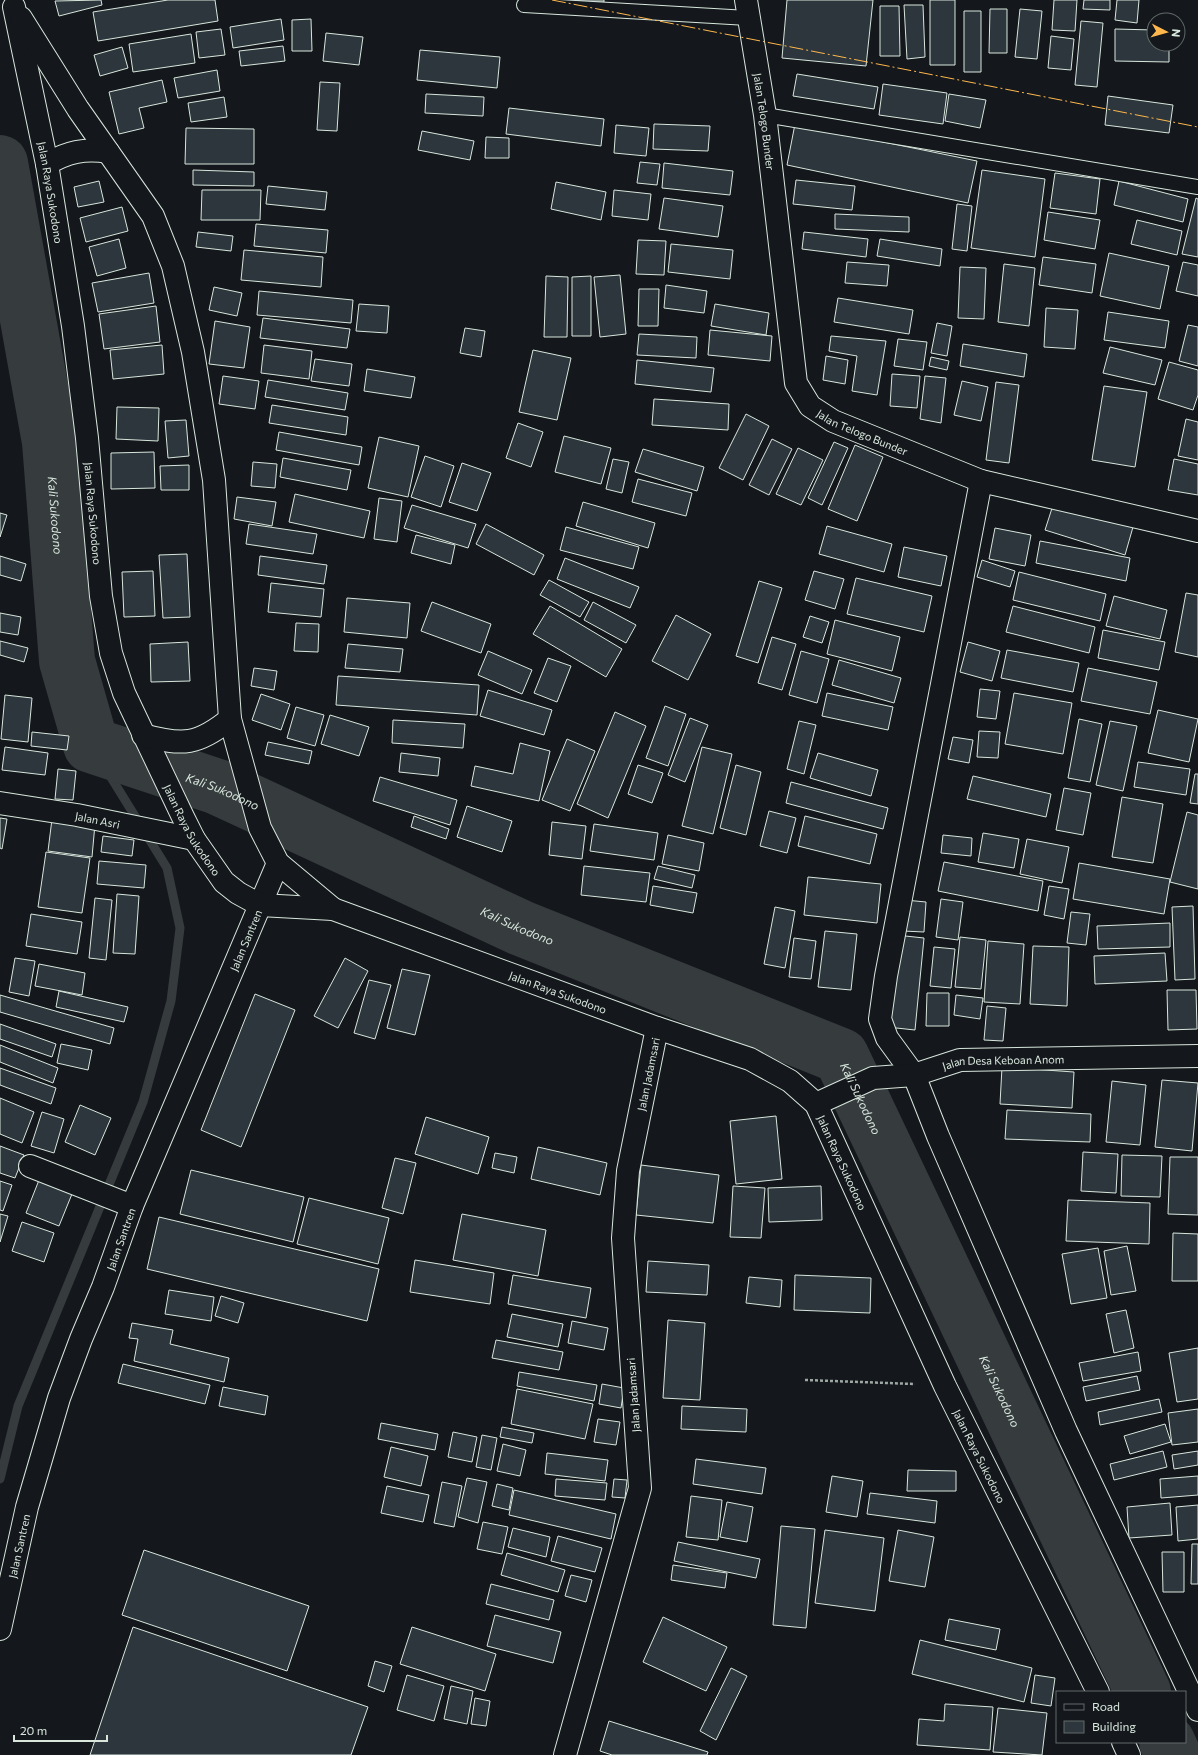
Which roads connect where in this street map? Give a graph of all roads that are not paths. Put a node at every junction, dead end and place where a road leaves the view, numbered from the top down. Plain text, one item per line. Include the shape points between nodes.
1 (13, 3) edge
2 (524, 6) dead end
3 (747, 9) edge
4 (765, 115) junction
5 (108, 152) junction
6 (47, 164) junction
7 (1198, 187) edge
8 (980, 481) junction
9 (1198, 531) edge
10 (233, 727) junction
11 (143, 735) junction
12 (0, 803) edge
13 (194, 839) junction
14 (278, 863) junction
15 (260, 905) junction
16 (333, 909) junction
17 (657, 1028) junction
18 (1198, 1056) edge
19 (914, 1075) junction
20 (824, 1101) junction
21 (30, 1166) dead end
22 (124, 1203) junction
23 (0, 1629) edge
24 (1191, 1678) edge
25 (1098, 1691) edge
26 (1198, 1710) edge
27 (1123, 1743) edge
28 (566, 1755) edge
29 (1129, 1755) edge

1 - 5 street, Jalan Raya Sukodono via 78,109
1 - 6 street, Jalan Raya Sukodono
2 - 3 lane
3 - 4 street, Jalan Telogo Bunder
4 - 7 lane
4 - 8 street, Jalan Telogo Bunder via 796,383 810,406 834,420
5 - 6 street via 92,149 76,151
5 - 10 street, Jalan Raya Sukodono via 156,223 173,266 193,352 214,480
6 - 11 street, Jalan Raya Sukodono via 73,326 87,438 101,596 111,653 124,694
8 - 9 street, Jalan Telogo Bunder
8 - 19 street via 887,968 880,1019 887,1038
10 - 11 street via 191,741 169,742
10 - 14 street, Jalan Raya Sukodono via 260,828
11 - 13 street, Jalan Raya Sukodono
12 - 13 street, Jalan Asri
13 - 15 street, Jalan Raya Sukodono via 224,882
14 - 15 street, Jalan Santren
14 - 16 street, Jalan Raya Sukodono
15 - 16 street, Jalan Raya Sukodono
15 - 22 street, Jalan Santren
16 - 17 street, Jalan Raya Sukodono
17 - 20 street, Jalan Raya Sukodono via 750,1059
17 - 28 street, Jalan Jadamsari via 628,1171 623,1238 640,1488
18 - 19 street, Jalan Desa Keboan Anom via 960,1060
19 - 20 street, Jalan Desa Keboan Anom via 873,1078
19 - 24 street via 1066,1431
20 - 25 street, Jalan Raya Sukodono via 945,1386
21 - 22 street
22 - 23 street, Jalan Santren via 59,1398 27,1507
24 - 26 street
27 - 29 street

